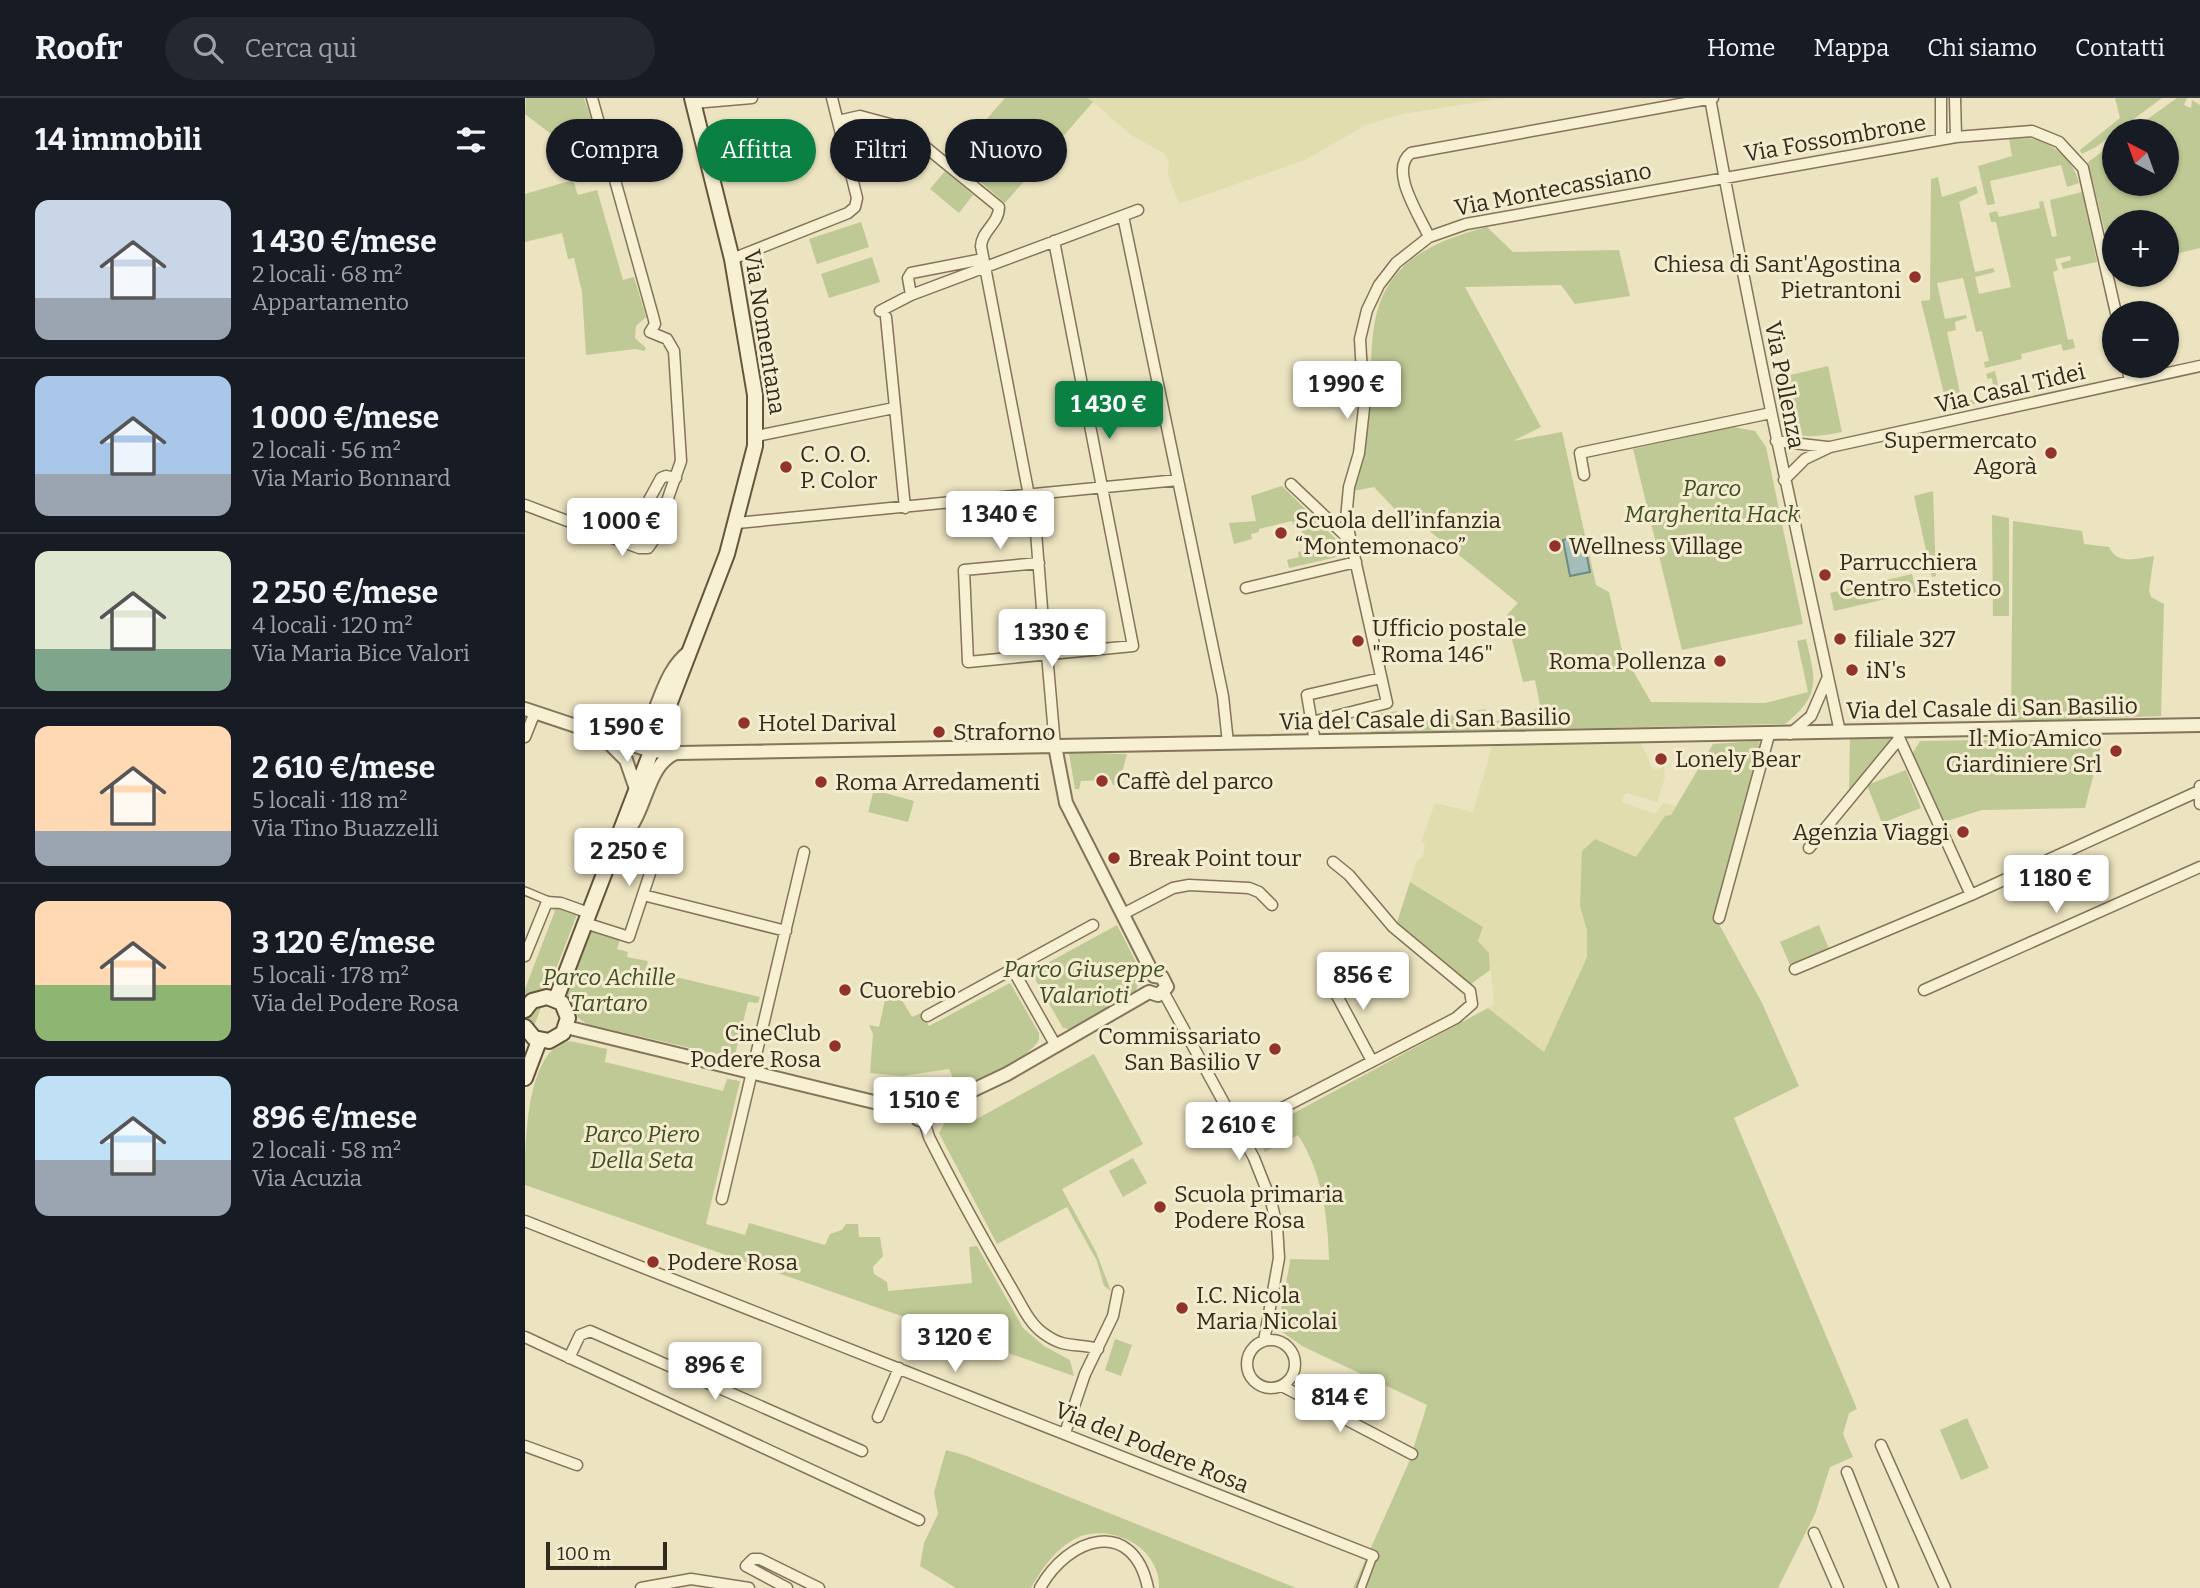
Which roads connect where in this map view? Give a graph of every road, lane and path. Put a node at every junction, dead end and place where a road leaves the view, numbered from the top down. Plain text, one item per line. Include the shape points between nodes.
1 (592, 98) edge
2 (752, 98) edge
3 (832, 98) edge
4 (1711, 98) edge
5 (1941, 98) edge
6 (1955, 98) edge
7 (693, 101) edge
8 (837, 119) edge
9 (847, 119) edge
10 (871, 119) edge
11 (1956, 137) junction
12 (1941, 139) junction
13 (931, 151) edge
14 (1724, 177) junction
15 (853, 182) edge
16 (1138, 210) dead end
17 (1122, 216) junction
18 (1429, 237) junction
19 (1054, 241) junction
20 (732, 259) junction
21 (984, 263) junction
22 (911, 295) junction
23 (2113, 301) edge
24 (2199, 367) edge
25 (2129, 378) edge
26 (2130, 381) junction
27 (894, 408) junction
28 (1772, 413) junction
29 (757, 436) junction
30 (1776, 441) junction
31 (1830, 447) junction
32 (1584, 475) dead end
33 (676, 478) junction
34 (1178, 480) junction
35 (1784, 480) junction
36 (1291, 484) dead end
37 (1102, 488) junction
38 (1030, 496) junction
39 (525, 505) edge
40 (905, 508) junction
41 (737, 523) junction
42 (600, 534) junction
43 (1351, 541) junction
44 (1356, 562) junction
45 (1039, 563) junction
46 (1246, 588) dead end
47 (1043, 621) junction
48 (689, 651) junction
49 (1047, 654) junction
50 (1381, 678) junction
51 (1827, 678) junction
52 (530, 710) edge
53 (1312, 722) junction
54 (2200, 725) edge
55 (1840, 732) junction
56 (600, 734) junction
57 (1790, 734) junction
58 (1901, 734) junction
59 (1769, 735) junction
60 (525, 737) edge
61 (1315, 742) junction
62 (1228, 743) junction
63 (635, 745) junction
64 (1055, 746) junction
65 (651, 751) junction
66 (676, 753) junction
67 (2199, 788) edge
68 (636, 789) junction
69 (2200, 804) edge
70 (616, 842) junction
71 (1809, 848) dead end
72 (658, 849) dead end
73 (804, 852) dead end
74 (1333, 862) dead end
75 (2200, 867) edge
76 (525, 891) edge
77 (643, 895) junction
78 (1971, 895) junction
79 (549, 901) junction
80 (1272, 905) dead end
81 (1123, 914) junction
82 (587, 918) junction
83 (1719, 918) dead end
84 (1093, 925) dead end
85 (786, 931) junction
86 (525, 956) edge
87 (1795, 969) dead end
88 (1013, 970) junction
89 (1154, 976) junction
90 (1327, 977) dead end
91 (1924, 990) dead end
92 (1149, 992) junction
93 (1164, 993) junction
94 (555, 999) junction
95 (525, 1010) edge
96 (927, 1016) dead end
97 (525, 1027) edge
98 (566, 1027) junction
99 (539, 1041) junction
100 (1056, 1046) junction
101 (1372, 1061) junction
102 (751, 1074) junction
103 (525, 1078) edge
104 (923, 1114) junction
105 (1240, 1130) junction
106 (722, 1199) dead end
107 (525, 1221) edge
108 (1118, 1291) dead end
109 (525, 1337) edge
110 (1264, 1341) junction
111 (1098, 1349) junction
112 (569, 1358) junction
113 (899, 1368) junction
114 (1282, 1386) junction
115 (878, 1418) dead end
116 (1065, 1433) junction
117 (1881, 1445) dead end
118 (525, 1446) edge
119 (862, 1451) dead end
120 (1412, 1454) dead end
121 (577, 1465) dead end
122 (1847, 1472) dead end
123 (919, 1520) dead end
124 (1814, 1533) dead end
125 (1373, 1556) joint
126 (746, 1566) junction
127 (734, 1584) junction
128 (641, 1588) edge
129 (749, 1588) edge
130 (787, 1588) edge
131 (819, 1588) edge
132 (1040, 1588) edge
133 (1148, 1588) edge
134 (1361, 1588) edge
135 (1838, 1588) edge
136 (1893, 1588) edge
137 (1945, 1588) edge

1 - 33 street via 655,324 650,332 667,339 674,351 681,458
2 - 7 street
3 - 8 street
4 - 14 street, Via Pollenza
4 - 18 street via 1411,153 1402,162 1401,174
5 - 12 street
6 - 11 street
7 - 20 main road, Via Nomentana
9 - 10 street
11 - 12 street, Via Fossombrone
11 - 23 street, Via Fossombrone via 2032,131 2053,138 2077,158 2088,186
12 - 14 street, Via Fossombrone
13 - 21 street via 999,207 981,240
14 - 18 street, Via Montecassiano via 1466,224
14 - 28 street, Via Pollenza
15 - 20 street via 857,198 848,213
16 - 17 street
17 - 19 street
17 - 34 street
18 - 43 street, Via Montecassiano via 1395,263 1379,285 1364,321 1360,339 1364,384 1361,436 1347,499
19 - 21 street
19 - 37 street
20 - 29 main road, Via Nomentana via 755,395
21 - 22 street
21 - 22 street via 911,273
21 - 38 street
22 - 27 street via 883,314
24 - 26 street, Via Casal Tidei
25 - 26 street
26 - 31 street, Via Casal Tidei
27 - 29 street
27 - 40 street
28 - 30 street, Via Pollenza
28 - 32 street via 1580,453
29 - 41 main road, Via Nomentana
30 - 31 street, Via Casal Tidei
30 - 35 street, Via Pollenza
31 - 35 street, Via Casal Tidei via 1805,459
33 - 42 street via 661,478 637,522 621,531
33 - 42 street via 648,548
34 - 37 street
34 - 62 street via 1223,696
35 - 51 street, Via Pollenza
36 - 43 street
37 - 38 street
37 - 49 street via 1133,646
38 - 40 street
38 - 45 street
39 - 42 street
40 - 41 street
41 - 48 main road, Via Nomentana
43 - 44 street, Via Montecassiano
44 - 46 street
44 - 50 street, Via Montecassiano
45 - 47 street
45 - 49 street via 964,570 968,662
47 - 49 street via 1054,629 1053,647
47 - 49 street via 1035,626 1034,640
48 - 63 street, Via Nomentana via 675,663 644,735
48 - 65 main road, Via Nomentana
49 - 64 street
50 - 53 street, Via Montecassiano via 1387,703
50 - 53 street via 1307,695
51 - 55 street, Via Pollenza
51 - 57 street via 1811,716
52 - 56 street, Via del Casale di San Basilio
52 - 60 street
53 - 61 street
54 - 58 street, Via del Casale di San Basilio
55 - 57 street, Via del Casale di San Basilio
55 - 58 street, Via del Casale di San Basilio
56 - 63 street, Via del Casale di San Basilio
56 - 68 street via 626,760
57 - 59 street, Via del Casale di San Basilio
58 - 71 street
58 - 78 street
59 - 61 street, Via del Casale di San Basilio
59 - 83 street
61 - 62 street, Via del Casale di San Basilio
62 - 64 street, Via del Casale di San Basilio
63 - 65 street, Via del Casale di San Basilio
64 - 66 street, Via del Casale di San Basilio
64 - 81 street via 1066,803
65 - 66 street, Via del Casale di San Basilio
65 - 68 main road, Via Nomentana
66 - 70 street, Via Nomentana via 658,768 635,823
67 - 69 street
67 - 78 street
68 - 70 main road, Via Nomentana
70 - 82 main road, Via Nomentana
72 - 77 street
73 - 85 street
74 - 101 street via 1393,927 1473,998 1461,1016
75 - 91 street
76 - 79 street
77 - 82 street via 629,937
77 - 85 street
78 - 87 street
79 - 82 street
79 - 86 street
80 - 81 street via 1249,888 1185,885
81 - 89 street
82 - 94 main road, Via Nomentana
84 - 88 street
85 - 102 street
88 - 96 street
88 - 100 street
89 - 92 street via 1147,984
89 - 93 street via 1165,979
90 - 101 street
92 - 93 street
92 - 100 street
93 - 105 street
94 - 95 main road via 537,999
94 - 98 main road via 567,1013
97 - 99 main road
98 - 99 main road via 554,1040
98 - 102 street
99 - 103 main road
100 - 104 street
101 - 105 street
102 - 104 street
102 - 106 street
104 - 111 street via 929,1137 977,1230 1028,1316 1041,1332 1066,1346 1083,1344
105 - 110 street via 1265,1182 1277,1226 1278,1265
107 - 113 street, Via del Podere Rosa
108 - 111 street
109 - 112 street
110 - 114 street via 1280,1342 1292,1352 1293,1375
110 - 114 street via 1248,1357 1248,1373 1266,1388
111 - 116 street
112 - 119 street via 580,1335 590,1331
112 - 123 street
113 - 115 street
113 - 116 street, Via del Podere Rosa
114 - 120 street
116 - 125 street, Via del Podere Rosa
117 - 137 street
118 - 121 street
122 - 136 street
124 - 135 street
125 - 134 street
126 - 127 street
126 - 130 street
126 - 131 street via 760,1559
127 - 128 street via 682,1579
127 - 129 street
132 - 133 street via 1065,1555 1084,1544 1100,1542 1135,1558

